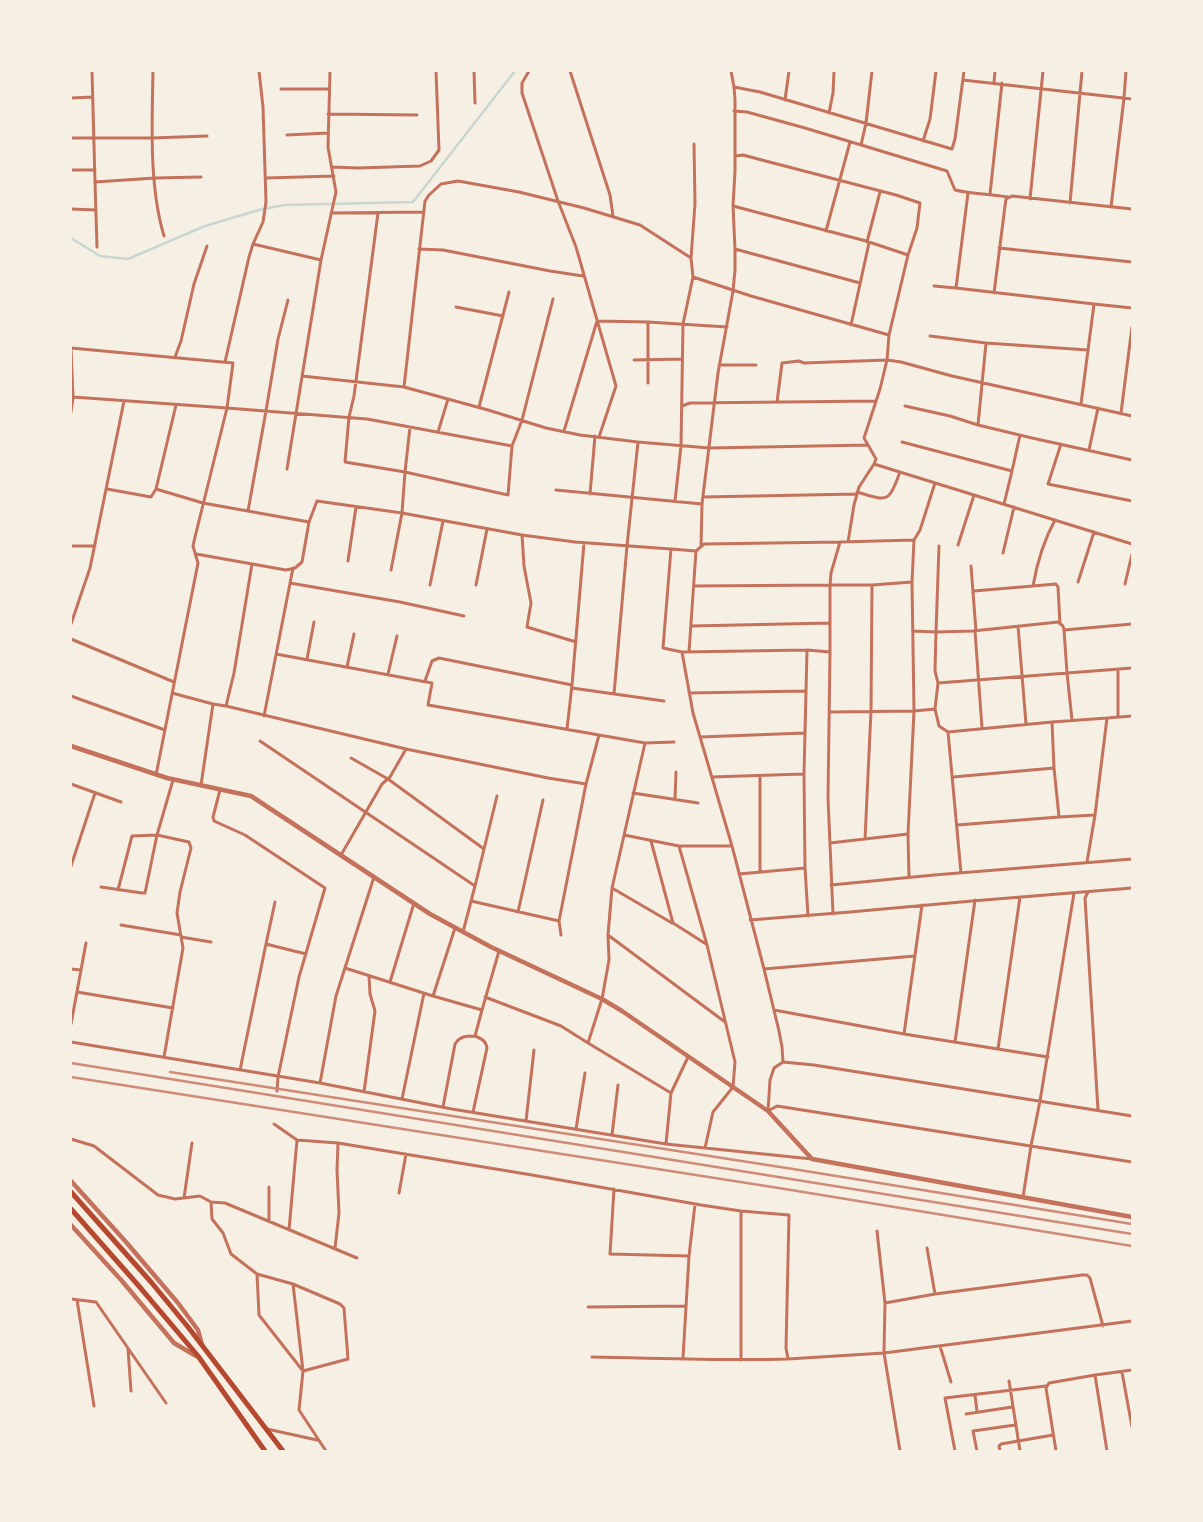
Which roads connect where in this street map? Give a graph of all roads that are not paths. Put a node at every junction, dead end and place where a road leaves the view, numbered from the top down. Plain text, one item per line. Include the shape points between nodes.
1 (92, 71) edge
2 (153, 71) edge
3 (259, 71) edge
4 (330, 71) edge
5 (436, 71) edge
6 (474, 71) edge
7 (529, 71) edge
8 (570, 71) edge
9 (731, 71) edge
10 (789, 71) edge
11 (834, 71) edge
12 (872, 71) edge
13 (936, 71) edge
14 (964, 71) edge
15 (995, 71) edge
16 (1042, 71) edge
17 (1082, 71) edge
18 (1126, 71) edge
19 (963, 80) junction
20 (994, 83) junction
21 (1002, 83) junction
22 (734, 86) junction
23 (1042, 88) junction
24 (282, 89) dead end
25 (329, 89) junction
26 (1081, 93) junction
27 (92, 97) junction
28 (71, 98) edge
29 (1124, 98) junction
30 (1132, 99) edge
31 (785, 100) junction
32 (475, 103) dead end
33 (734, 111) junction
34 (829, 113) junction
35 (328, 114) junction
36 (417, 116) dead end
37 (866, 123) junction
38 (328, 133) junction
39 (287, 135) dead end
40 (207, 136) dead end
41 (71, 138) edge
42 (94, 138) junction
43 (152, 138) junction
44 (923, 141) junction
45 (850, 142) junction
46 (694, 144) dead end
47 (861, 145) junction
48 (735, 156) junction
49 (332, 167) junction
50 (71, 170) edge
51 (94, 170) junction
52 (334, 176) junction
53 (200, 177) dead end
54 (155, 178) junction
55 (266, 178) junction
56 (840, 180) junction
57 (95, 182) junction
58 (880, 192) junction
59 (968, 193) junction
60 (990, 194) junction
61 (1008, 197) junction
62 (1030, 199) junction
63 (558, 201) junction
64 (1070, 203) junction
65 (733, 206) junction
66 (1111, 207) junction
67 (71, 209) edge
68 (1132, 209) edge
69 (96, 210) junction
70 (331, 212) junction
71 (424, 212) junction
72 (378, 213) junction
73 (613, 216) junction
74 (826, 231) junction
75 (164, 236) dead end
76 (868, 242) junction
77 (253, 244) junction
78 (207, 246) dead end
79 (98, 247) dead end
80 (999, 248) junction
81 (419, 249) junction
82 (735, 249) junction
83 (908, 255) junction
84 (691, 258) junction
85 (321, 260) junction
86 (1132, 262) edge
87 (583, 276) junction
88 (693, 277) junction
89 (860, 283) junction
90 (934, 286) dead end
91 (956, 288) junction
92 (733, 291) junction
93 (509, 292) dead end
94 (994, 293) junction
95 (288, 300) dead end
96 (553, 300) dead end
97 (1094, 304) junction
98 (456, 307) dead end
99 (1132, 308) edge
100 (503, 316) junction
101 (597, 321) junction
102 (648, 322) junction
103 (683, 324) junction
104 (850, 325) junction
105 (727, 327) junction
106 (1132, 327) edge
107 (889, 335) junction
108 (930, 336) dead end
109 (986, 343) junction
110 (71, 348) edge
111 (1088, 350) junction
112 (175, 357) junction
113 (682, 359) junction
114 (634, 360) dead end
115 (648, 360) junction
116 (887, 360) junction
117 (225, 362) junction
118 (719, 365) junction
119 (756, 365) dead end
120 (302, 376) junction
121 (356, 382) junction
122 (981, 382) junction
123 (648, 383) dead end
124 (404, 387) junction
125 (72, 397) edge
126 (448, 399) junction
127 (124, 401) junction
128 (876, 401) junction
129 (778, 402) junction
130 (714, 403) junction
131 (1081, 404) junction
132 (176, 405) junction
133 (682, 406) junction
134 (905, 406) dead end
135 (479, 407) junction
136 (227, 408) junction
137 (1098, 408) junction
138 (266, 411) junction
139 (71, 412) edge
140 (295, 413) junction
141 (1120, 413) junction
142 (1132, 416) edge
143 (349, 418) junction
144 (522, 420) junction
145 (978, 425) junction
146 (410, 427) junction
147 (564, 431) junction
148 (438, 432) junction
149 (1020, 435) junction
150 (597, 436) junction
151 (638, 442) junction
152 (902, 442) dead end
153 (868, 444) junction
154 (1061, 444) junction
155 (512, 446) junction
156 (682, 446) junction
157 (709, 448) junction
158 (1089, 450) junction
159 (1132, 460) edge
160 (874, 464) junction
161 (287, 469) dead end
162 (1012, 471) junction
163 (405, 472) junction
164 (900, 472) junction
165 (935, 483) junction
166 (107, 489) junction
167 (156, 489) junction
168 (556, 490) dead end
169 (857, 493) junction
170 (590, 494) junction
171 (974, 495) junction
172 (632, 497) junction
173 (703, 497) junction
174 (675, 501) junction
175 (1132, 501) edge
176 (204, 503) junction
177 (702, 504) junction
178 (1004, 504) junction
179 (356, 507) junction
180 (1014, 507) junction
181 (248, 511) junction
182 (402, 513) junction
183 (1055, 520) junction
184 (443, 521) junction
185 (309, 522) junction
186 (487, 528) junction
187 (1094, 532) junction
188 (522, 535) junction
189 (914, 540) junction
190 (840, 542) junction
191 (848, 542) junction
192 (584, 543) junction
193 (1132, 544) edge
194 (958, 545) dead end
195 (71, 546) edge
196 (95, 546) junction
197 (627, 546) junction
198 (939, 546) dead end
199 (700, 547) junction
200 (671, 549) junction
201 (696, 551) junction
202 (1003, 552) dead end
203 (196, 554) junction
204 (1132, 554) edge
205 (348, 561) dead end
206 (252, 564) junction
207 (971, 566) dead end
208 (293, 568) junction
209 (391, 570) dead end
210 (912, 582) junction
211 (1078, 582) dead end
212 (290, 583) junction
213 (430, 584) dead end
214 (1124, 584) dead end
215 (476, 585) dead end
216 (830, 585) junction
217 (872, 585) junction
218 (694, 586) junction
219 (1033, 586) junction
220 (974, 591) junction
221 (464, 616) dead end
222 (314, 622) dead end
223 (830, 623) junction
224 (71, 624) edge
225 (1060, 624) junction
226 (1132, 624) edge
227 (691, 626) junction
228 (1018, 626) junction
229 (1064, 630) junction
230 (913, 631) junction
231 (976, 631) junction
232 (936, 632) junction
233 (354, 634) dead end
234 (397, 636) dead end
235 (71, 640) edge
236 (576, 642) junction
237 (807, 650) junction
238 (682, 652) junction
239 (689, 652) junction
240 (830, 652) junction
241 (276, 654) junction
242 (307, 660) junction
243 (347, 667) junction
244 (1132, 668) edge
245 (1118, 669) junction
246 (1066, 673) junction
247 (388, 674) junction
248 (1021, 676) junction
249 (979, 680) junction
250 (174, 682) junction
251 (425, 682) junction
252 (938, 683) junction
253 (572, 686) junction
254 (806, 691) junction
255 (172, 693) junction
256 (689, 693) junction
257 (614, 694) junction
258 (71, 696) edge
259 (664, 701) dead end
260 (213, 704) junction
261 (226, 706) junction
262 (935, 709) junction
263 (914, 711) junction
264 (830, 712) junction
265 (870, 712) junction
266 (264, 716) junction
267 (1132, 716) edge
268 (1118, 717) junction
269 (1107, 718) junction
270 (1072, 720) junction
271 (1052, 722) junction
272 (1026, 724) junction
273 (982, 728) junction
274 (165, 730) junction
275 (566, 730) junction
276 (948, 732) junction
277 (805, 733) junction
278 (599, 735) junction
279 (700, 737) junction
280 (260, 741) dead end
281 (674, 742) dead end
282 (645, 744) junction
283 (71, 746) edge
284 (406, 749) junction
285 (351, 758) dead end
286 (1054, 768) junction
287 (676, 772) dead end
288 (156, 774) junction
289 (804, 774) junction
290 (760, 776) junction
291 (712, 777) junction
292 (953, 777) junction
293 (173, 780) junction
294 (388, 780) junction
295 (71, 784) edge
296 (586, 784) junction
297 (201, 785) junction
298 (220, 790) junction
299 (96, 793) junction
300 (633, 793) junction
301 (497, 796) dead end
302 (675, 799) junction
303 (543, 800) dead end
304 (121, 802) dead end
305 (698, 803) dead end
306 (366, 812) junction
307 (1095, 815) junction
308 (1059, 817) junction
309 (957, 825) junction
310 (624, 834) junction
311 (908, 834) junction
312 (157, 835) junction
313 (865, 839) junction
314 (651, 841) junction
315 (830, 843) junction
316 (679, 846) junction
317 (732, 846) junction
318 (484, 849) junction
319 (341, 855) junction
320 (1132, 859) edge
321 (1088, 862) junction
322 (71, 866) edge
323 (805, 868) junction
324 (760, 872) junction
325 (960, 873) junction
326 (739, 874) junction
327 (374, 877) junction
328 (910, 877) junction
329 (831, 885) junction
330 (475, 886) junction
331 (101, 887) dead end
332 (612, 888) junction
333 (1132, 888) edge
334 (118, 890) junction
335 (1088, 892) junction
336 (1074, 893) junction
337 (1020, 897) junction
338 (975, 900) junction
339 (275, 902) dead end
340 (471, 902) junction
341 (414, 904) junction
342 (922, 905) junction
343 (518, 912) junction
344 (833, 914) junction
345 (808, 916) junction
346 (750, 920) junction
347 (559, 921) junction
348 (673, 923) junction
349 (121, 925) dead end
350 (456, 928) junction
351 (463, 932) junction
352 (561, 935) dead end
353 (608, 935) junction
354 (181, 936) junction
355 (211, 942) dead end
356 (86, 944) dead end
357 (266, 944) junction
358 (706, 945) junction
359 (499, 951) junction
360 (306, 954) junction
361 (915, 956) junction
362 (345, 968) junction
363 (71, 969) edge
364 (764, 969) junction
365 (81, 970) junction
366 (370, 976) junction
367 (390, 982) junction
368 (424, 993) junction
369 (72, 994) edge
370 (77, 994) junction
371 (432, 996) junction
372 (485, 997) junction
373 (602, 999) junction
374 (173, 1008) junction
375 (482, 1010) junction
376 (774, 1010) junction
377 (725, 1022) junction
378 (71, 1024) edge
379 (904, 1034) junction
380 (475, 1036) junction
381 (71, 1042) edge
382 (588, 1042) junction
383 (955, 1042) junction
384 (998, 1049) junction
385 (534, 1050) dead end
386 (688, 1057) junction
387 (1048, 1057) junction
388 (164, 1058) junction
389 (782, 1062) junction
390 (240, 1070) junction
391 (585, 1073) dead end
392 (278, 1077) junction
393 (320, 1083) junction
394 (618, 1085) dead end
395 (733, 1087) junction
396 (276, 1091) dead end
397 (364, 1092) junction
398 (671, 1093) junction
399 (402, 1099) junction
400 (1040, 1102) junction
401 (443, 1107) junction
402 (1098, 1110) junction
403 (768, 1111) junction
404 (473, 1112) junction
405 (1132, 1116) edge
406 (526, 1121) junction
407 (274, 1124) dead end
408 (576, 1129) junction
409 (612, 1135) junction
410 (71, 1139) edge
411 (297, 1140) junction
412 (192, 1143) dead end
413 (338, 1143) junction
414 (666, 1144) junction
415 (1031, 1146) junction
416 (705, 1148) junction
417 (406, 1154) junction
418 (812, 1159) junction
419 (1132, 1162) edge
420 (71, 1181) edge
421 (269, 1187) dead end
422 (614, 1189) junction
423 (71, 1192) edge
424 (399, 1193) dead end
425 (184, 1198) junction
426 (1023, 1198) junction
427 (211, 1202) junction
428 (695, 1204) junction
429 (71, 1209) edge
430 (742, 1211) junction
431 (1132, 1217) edge
432 (269, 1221) junction
433 (71, 1225) edge
434 (289, 1230) junction
435 (877, 1231) dead end
436 (335, 1248) junction
437 (927, 1248) dead end
438 (689, 1256) junction
439 (357, 1258) dead end
440 (257, 1274) junction
441 (293, 1284) junction
442 (935, 1294) junction
443 (71, 1299) edge
444 (76, 1300) junction
445 (885, 1303) junction
446 (686, 1306) junction
447 (588, 1307) dead end
448 (1132, 1322) edge
449 (1103, 1326) junction
450 (202, 1345) junction
451 (940, 1346) junction
452 (128, 1348) junction
453 (884, 1353) junction
454 (198, 1356) junction
455 (592, 1357) dead end
456 (683, 1358) junction
457 (788, 1359) junction
458 (741, 1360) junction
459 (1132, 1370) edge
460 (303, 1371) junction
461 (1122, 1372) junction
462 (1095, 1375) junction
463 (1009, 1381) dead end
464 (951, 1382) dead end
465 (1046, 1386) junction
466 (131, 1391) dead end
467 (1010, 1391) junction
468 (975, 1395) junction
469 (166, 1403) dead end
470 (94, 1406) dead end
471 (1012, 1407) junction
472 (977, 1412) junction
473 (966, 1414) dead end
474 (1015, 1424) junction
475 (1132, 1427) edge
476 (266, 1429) junction
477 (1053, 1435) junction
478 (318, 1440) junction
479 (1018, 1441) junction
480 (265, 1451) edge
481 (283, 1451) edge
482 (326, 1451) edge
483 (900, 1451) edge
484 (955, 1451) edge
485 (977, 1451) edge
486 (1000, 1451) edge
487 (1020, 1451) edge
488 (1056, 1451) edge
489 (1107, 1451) edge

1 - 27 street
2 - 43 street
3 - 55 street
4 - 25 street
5 - 49 street via 439,150 431,161 420,166
6 - 32 street
7 - 63 street via 522,83 522,93
8 - 73 street via 610,195
9 - 22 street
10 - 31 street
11 - 34 street
12 - 37 street
13 - 44 street via 930,119
14 - 19 street
15 - 20 street
16 - 23 street
17 - 26 street
18 - 29 street
19 - 20 street
19 - 44 street via 952,149
20 - 21 street
21 - 23 street
21 - 60 street
22 - 31 street
22 - 33 street
23 - 26 street
23 - 62 street
24 - 25 street
25 - 35 street
26 - 29 street
26 - 64 street
27 - 28 street
27 - 42 street
29 - 30 street
29 - 66 street
31 - 34 street
33 - 45 street
33 - 48 street
34 - 37 street
35 - 36 street
35 - 38 street
37 - 44 street
37 - 47 street
38 - 39 street
38 - 49 street
40 - 43 street
41 - 42 street
42 - 43 street
42 - 51 street
43 - 54 street
45 - 47 street
45 - 56 street
46 - 84 street via 695,204
47 - 59 street via 948,171 955,190
48 - 56 street via 744,155
48 - 65 street
49 - 52 street
50 - 51 street
51 - 57 street
52 - 55 street
52 - 70 street via 336,192
53 - 54 street
54 - 57 street
54 - 75 street
55 - 77 street via 263,222
56 - 58 street
56 - 74 street
57 - 69 street
58 - 76 street
58 - 83 street via 920,203 917,228
59 - 60 street
59 - 91 street
60 - 61 street
61 - 62 street
61 - 80 street
62 - 64 street
63 - 71 street via 458,181 442,184 429,195
63 - 73 street
63 - 87 street via 576,247
64 - 66 street
65 - 74 street
65 - 82 street
66 - 68 street
67 - 69 street
69 - 79 street
70 - 72 street
70 - 85 street
71 - 72 street
71 - 81 street
72 - 121 street
73 - 84 street via 640,225
74 - 76 street
76 - 83 street
76 - 89 street
77 - 85 street
77 - 117 street
78 - 112 street
80 - 86 street
80 - 94 street
81 - 87 street via 443,250
81 - 124 street
82 - 89 street
82 - 92 street
83 - 107 street
84 - 88 street
85 - 120 street
87 - 101 street
88 - 92 street
88 - 103 street
89 - 104 street
90 - 91 street
91 - 94 street
92 - 104 street
92 - 105 street
93 - 100 street
94 - 97 street
95 - 138 street
96 - 144 street
97 - 99 street
97 - 111 street
98 - 100 street
100 - 135 street
101 - 102 street
101 - 147 street
101 - 150 street via 616,386
102 - 103 street
102 - 115 street
103 - 105 street
103 - 113 street
104 - 107 street
105 - 118 street
106 - 141 street
107 - 116 street
108 - 109 street
109 - 111 street
109 - 122 street
110 - 112 street
110 - 125 street
111 - 131 street
112 - 117 street
113 - 115 street
113 - 133 street
114 - 115 street
115 - 123 street
116 - 122 street
116 - 128 street
116 - 129 street via 782,363
117 - 136 street via 233,362
118 - 119 street
118 - 130 street
120 - 121 street
120 - 140 street
121 - 124 street
121 - 143 street
122 - 131 street
122 - 145 street
124 - 126 street
125 - 127 street
125 - 139 street
126 - 135 street
126 - 148 street
127 - 132 street
127 - 166 street
128 - 129 street
128 - 153 street via 864,438
129 - 130 street
130 - 133 street
130 - 157 street
131 - 137 street
132 - 136 street
132 - 167 street
133 - 156 street
134 - 145 street
135 - 144 street
136 - 138 street
136 - 176 street
137 - 141 street
137 - 158 street
138 - 140 street
138 - 181 street
140 - 143 street
140 - 161 street
141 - 142 street
143 - 146 street
143 - 163 street via 345,462
144 - 147 street
144 - 155 street
145 - 149 street
146 - 148 street
146 - 163 street
147 - 150 street
148 - 155 street
149 - 154 street
149 - 162 street
150 - 151 street
150 - 170 street
151 - 156 street
151 - 172 street
152 - 162 street
153 - 157 street
153 - 160 street via 876,459
154 - 158 street
154 - 175 street via 1048,484
155 - 163 street via 508,495
156 - 157 street
156 - 174 street
157 - 173 street
158 - 159 street
160 - 164 street
160 - 169 street
162 - 178 street
163 - 182 street
164 - 165 street
164 - 169 street via 890,496 881,499
165 - 171 street
165 - 189 street
166 - 167 street via 151,497
166 - 196 street
167 - 176 street
168 - 170 street
169 - 173 street
169 - 191 street
170 - 172 street
171 - 178 street
171 - 194 street
172 - 174 street
172 - 197 street
173 - 177 street
174 - 177 street
176 - 181 street
176 - 203 street via 193,546
177 - 199 street
178 - 180 street
179 - 182 street
179 - 185 street via 318,501
179 - 205 street
180 - 183 street
180 - 202 street
181 - 185 street
182 - 184 street
182 - 209 street
183 - 187 street
183 - 219 street
184 - 186 street
184 - 213 street
185 - 208 street via 302,562
186 - 188 street
186 - 215 street
187 - 193 street
187 - 211 street
188 - 192 street
188 - 236 street via 531,603 527,627
189 - 191 street
189 - 210 street
190 - 191 street
190 - 199 street via 704,544
190 - 216 street
192 - 197 street
192 - 236 street
195 - 196 street
196 - 224 street
197 - 200 street
197 - 257 street
198 - 232 street
199 - 201 street
200 - 201 street
200 - 238 street via 663,648
201 - 218 street
203 - 206 street
203 - 250 street via 198,563
204 - 214 street
206 - 208 street via 286,570
206 - 261 street
207 - 220 street
208 - 212 street
210 - 217 street
210 - 230 street
212 - 221 street
212 - 241 street
216 - 217 street
216 - 218 street
216 - 223 street
217 - 265 street
218 - 227 street
219 - 220 street
219 - 225 street via 1058,586
220 - 231 street
222 - 242 street
223 - 227 street
223 - 240 street
225 - 228 street
225 - 229 street
226 - 229 street
227 - 239 street
228 - 231 street
228 - 248 street
229 - 246 street
230 - 232 street
230 - 263 street
231 - 232 street
231 - 249 street
232 - 252 street via 935,671
233 - 243 street
234 - 247 street
235 - 250 street
236 - 253 street
237 - 239 street
237 - 240 street
237 - 254 street
238 - 239 street
238 - 256 street
240 - 264 street
241 - 242 street
241 - 266 street
242 - 243 street
243 - 247 street
244 - 245 street
245 - 246 street
245 - 268 street
246 - 248 street
246 - 270 street
247 - 251 street
248 - 249 street
248 - 272 street
249 - 252 street
249 - 273 street
250 - 255 street
251 - 253 street via 432,661 439,658
251 - 275 street via 432,683 428,705
252 - 262 street
253 - 257 street
253 - 275 street
254 - 256 street
254 - 277 street
255 - 260 street
255 - 274 street
256 - 279 street
257 - 259 street
258 - 274 street
260 - 261 street
260 - 297 street
261 - 266 street
262 - 263 street
262 - 276 street via 939,726
263 - 265 street
263 - 311 street
264 - 265 street
264 - 315 street
265 - 313 street
266 - 284 street
267 - 268 street
268 - 269 street
269 - 270 street
269 - 307 street
270 - 271 street
271 - 272 street
271 - 286 street
272 - 273 street
273 - 276 street
274 - 288 street
275 - 278 street
276 - 292 street
277 - 279 street
277 - 289 street
278 - 282 street
278 - 296 street
279 - 291 street
280 - 306 street
281 - 282 street
282 - 300 street
283 - 288 street
284 - 294 street
284 - 296 street
285 - 294 street
286 - 292 street
286 - 308 street
287 - 302 street
288 - 293 street
289 - 290 street
289 - 323 street
290 - 291 street
290 - 324 street
291 - 317 street
292 - 309 street
293 - 297 street
293 - 312 street
294 - 306 street via 382,784
294 - 318 street
295 - 299 street
296 - 347 street
297 - 298 street
298 - 319 street via 251,796
298 - 360 street via 214,821 245,835 324,888
299 - 304 street
299 - 322 street
300 - 302 street
300 - 310 street
301 - 318 street
302 - 305 street
303 - 343 street
306 - 319 street
306 - 330 street
307 - 308 street
307 - 321 street
308 - 309 street
309 - 325 street
310 - 314 street
310 - 332 street
311 - 313 street
311 - 328 street
312 - 334 street via 132,836
312 - 334 street via 144,893
312 - 354 street via 191,844 177,913
313 - 315 street
314 - 316 street
314 - 348 street
315 - 329 street
316 - 317 street
316 - 358 street
317 - 326 street
318 - 330 street
319 - 327 street
320 - 321 street
321 - 325 street
323 - 324 street
323 - 345 street
324 - 326 street
325 - 328 street
326 - 346 street
327 - 341 street
327 - 362 street
328 - 329 street
329 - 344 street
330 - 340 street
331 - 334 street
332 - 348 street
332 - 353 street
333 - 335 street
335 - 336 street
335 - 402 street via 1085,898
336 - 337 street
336 - 387 street
337 - 338 street
337 - 384 street
338 - 342 street
338 - 383 street
339 - 357 street
340 - 343 street
340 - 351 street
341 - 350 street
341 - 367 street
342 - 344 street
342 - 361 street
343 - 347 street
344 - 345 street
345 - 346 street
346 - 364 street
347 - 352 street
348 - 358 street
349 - 354 street
350 - 351 street
350 - 371 street
351 - 359 street
353 - 373 street via 609,960
353 - 377 street
354 - 355 street
354 - 374 street via 183,948
356 - 365 street
357 - 360 street
357 - 390 street
358 - 377 street
359 - 372 street
359 - 373 street
360 - 392 street
361 - 364 street
361 - 379 street
362 - 366 street
362 - 393 street via 336,996
363 - 365 street
364 - 376 street
365 - 370 street
366 - 367 street
366 - 397 street via 370,994 375,1011
367 - 368 street
368 - 371 street
368 - 399 street
369 - 370 street
370 - 374 street
370 - 378 street
371 - 375 street
372 - 375 street
372 - 382 street via 561,1026
373 - 382 street
373 - 386 street
374 - 388 street
375 - 380 street
376 - 379 street
376 - 389 street
377 - 395 street via 735,1062
379 - 383 street
380 - 401 street via 462,1037 455,1044
380 - 404 street via 484,1040 487,1048
381 - 388 street
382 - 398 street
383 - 384 street
384 - 387 street
385 - 406 street
386 - 395 street
386 - 398 street
387 - 400 street
388 - 390 street
389 - 400 street
389 - 403 street via 774,1068 770,1080
390 - 392 street
391 - 408 street
392 - 393 street
392 - 396 street
393 - 397 street
394 - 409 street
395 - 403 street
395 - 416 street via 712,1112
397 - 399 street
398 - 414 street
399 - 401 street
400 - 402 street
400 - 415 street
401 - 404 street
402 - 405 street
403 - 415 street via 777,1106
403 - 418 street
404 - 406 street
406 - 408 street
407 - 411 street
408 - 409 street
409 - 414 street
410 - 425 street via 94,1146 158,1195
411 - 413 street
411 - 434 street
412 - 425 street
413 - 417 street
413 - 436 street via 339,1213
414 - 416 street
415 - 419 street
415 - 426 street
416 - 418 street
417 - 422 street
417 - 424 street
418 - 426 street
420 - 450 street via 178,1303 198,1330
421 - 432 street
422 - 428 street
422 - 438 street via 610,1254
423 - 450 main road
425 - 427 street via 200,1196
426 - 431 street
427 - 432 street via 225,1202
427 - 440 street via 212,1219 223,1233 231,1254
428 - 430 street
428 - 438 street
429 - 454 main road
430 - 457 street via 790,1215
430 - 458 street
432 - 434 street
433 - 454 street via 174,1343
434 - 436 street
435 - 445 street
436 - 439 street
437 - 442 street
438 - 446 street
440 - 441 street
440 - 460 street via 259,1315
441 - 460 street
441 - 460 street via 344,1308 348,1359
442 - 445 street
442 - 449 street via 1087,1275
443 - 444 street
444 - 452 street via 96,1302
444 - 470 street
445 - 453 street
446 - 447 street
446 - 456 street
448 - 449 street
449 - 451 street
450 - 476 main road
451 - 453 street
451 - 464 street
452 - 466 street
452 - 469 street
453 - 457 street
453 - 483 street
454 - 480 main road
455 - 456 street
456 - 458 street
457 - 458 street
459 - 461 street
460 - 478 street via 299,1410
461 - 462 street
461 - 475 street
462 - 465 street via 1049,1382
462 - 489 street
463 - 467 street
465 - 467 street
465 - 477 street
467 - 468 street
467 - 471 street
468 - 472 street
468 - 484 street via 945,1398
471 - 472 street
471 - 474 street
472 - 473 street
474 - 479 street
474 - 485 street via 973,1430
476 - 478 street
476 - 481 main road
477 - 479 street
477 - 488 street
478 - 482 street
479 - 486 street via 1001,1444
479 - 487 street

